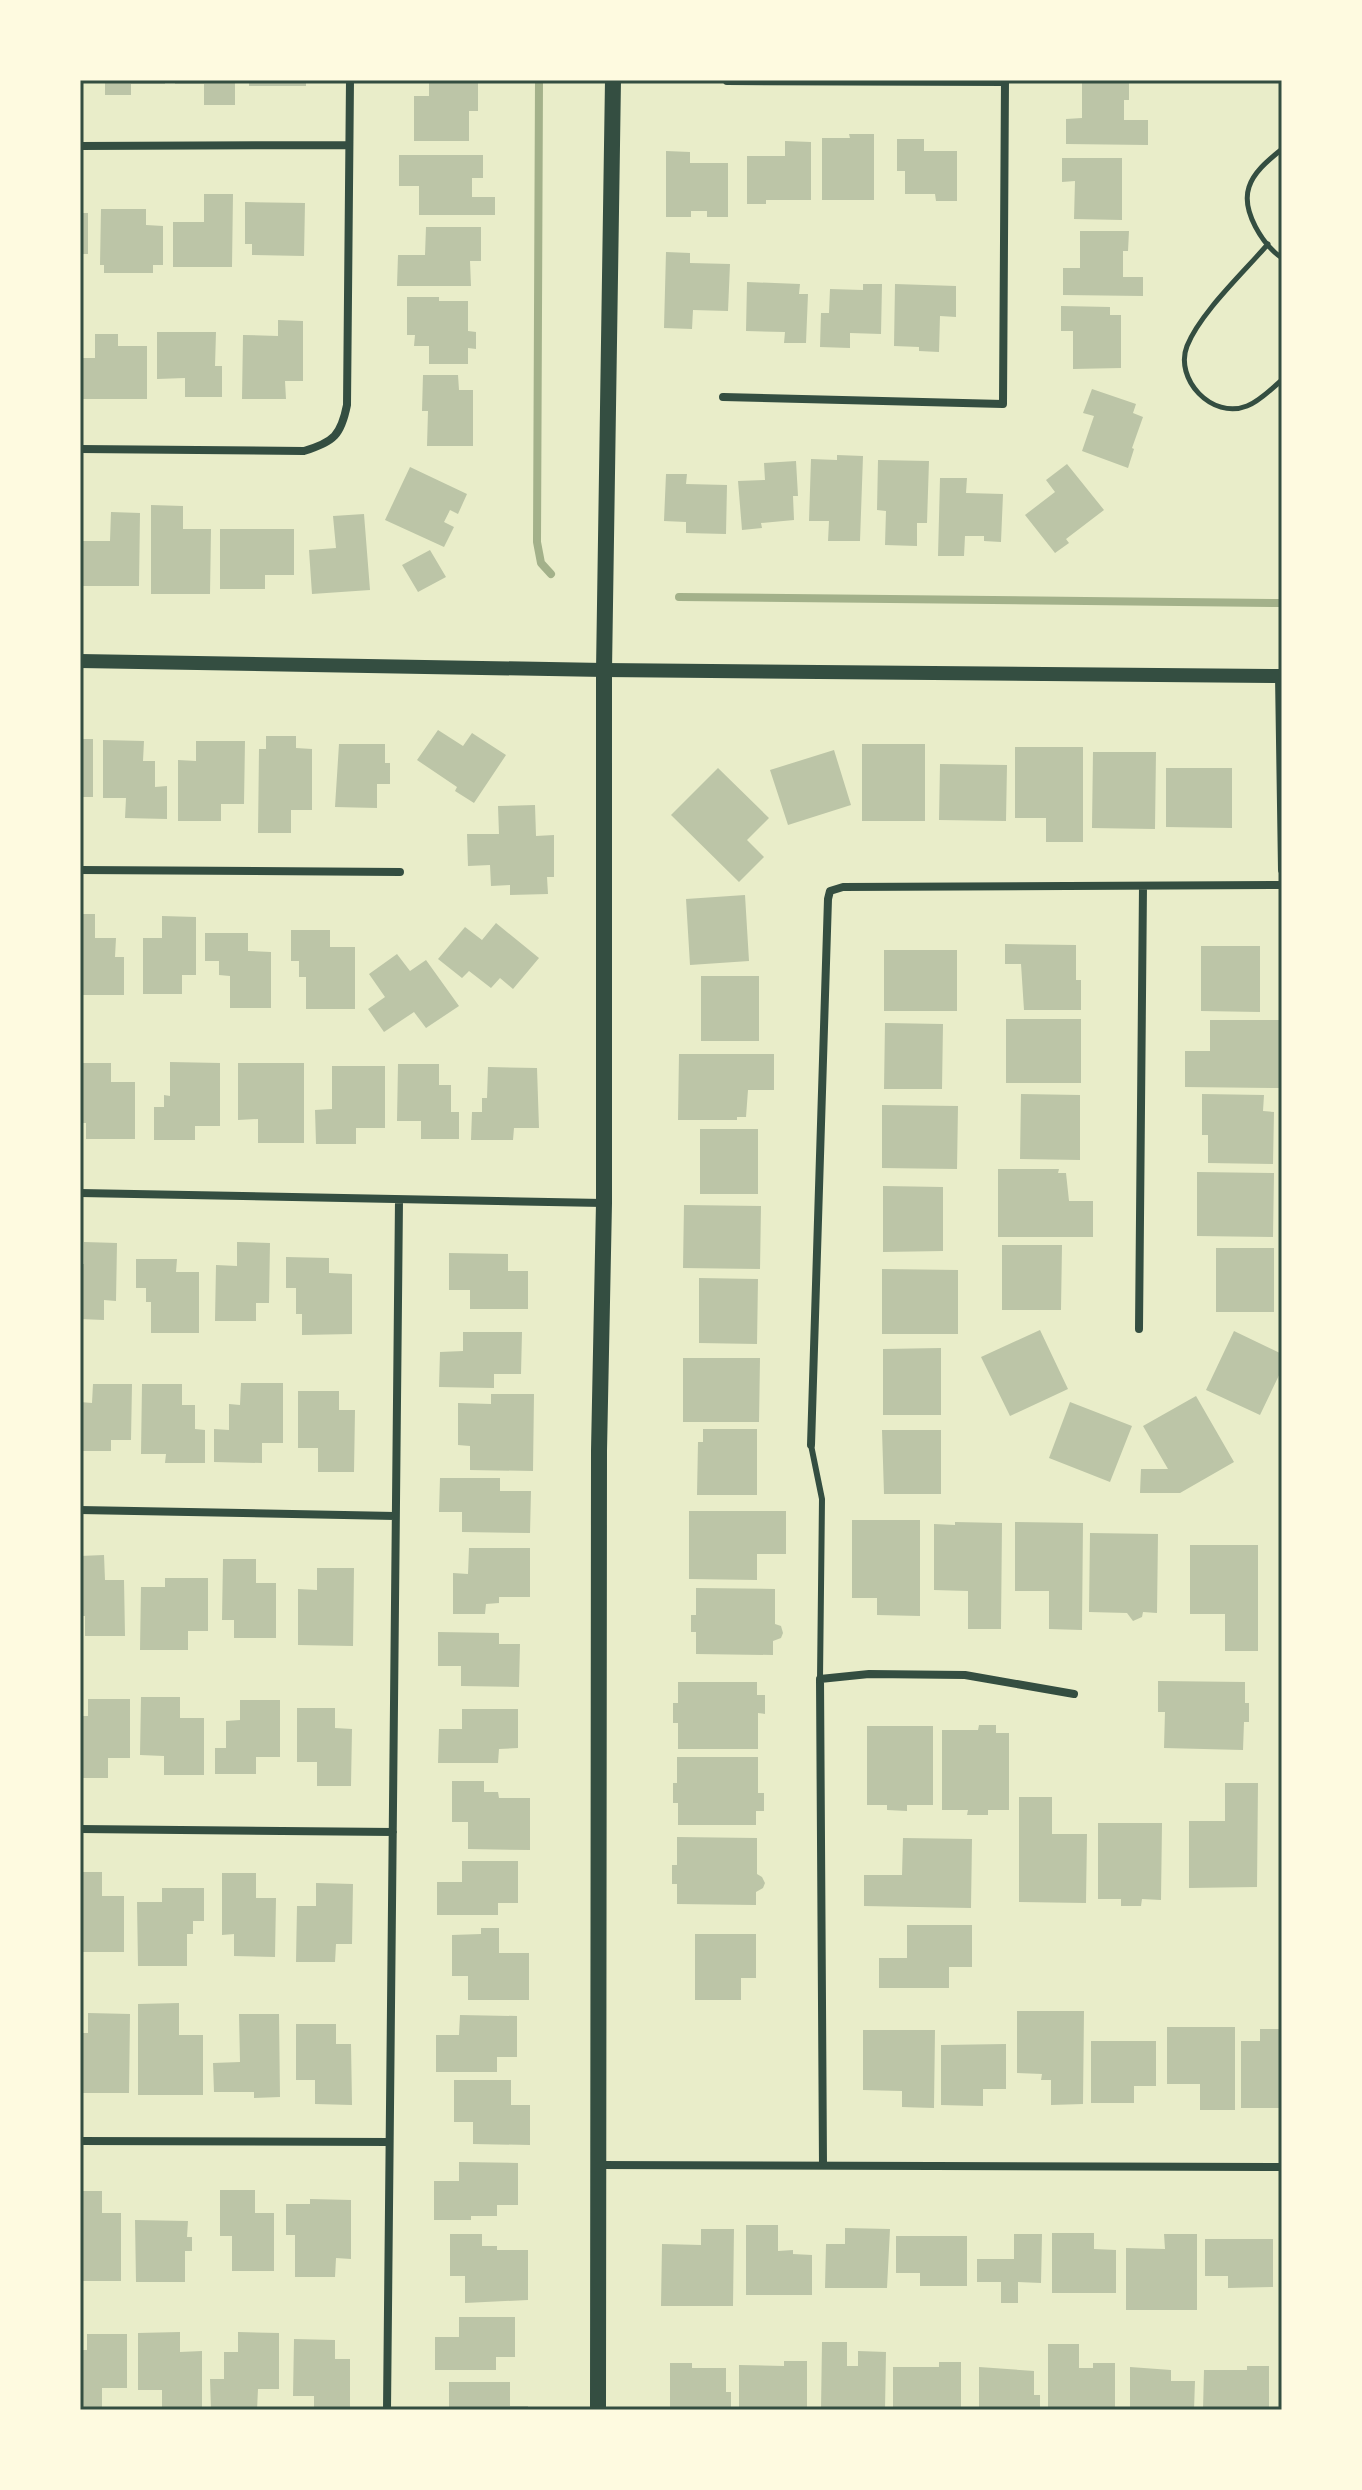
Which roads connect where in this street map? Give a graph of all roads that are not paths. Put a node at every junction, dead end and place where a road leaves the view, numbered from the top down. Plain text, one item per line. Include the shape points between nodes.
1 (350, 80) edge
2 (613, 80) edge
3 (727, 81) edge
4 (1005, 81) edge
5 (349, 145) junction
6 (80, 146) edge
7 (723, 397) dead end
8 (80, 449) edge
9 (80, 661) edge
10 (604, 670) junction
11 (1280, 676) edge
12 (80, 870) edge
13 (1282, 870) edge
14 (400, 872) dead end
15 (1282, 885) edge
16 (1143, 886) junction
17 (80, 1193) edge
18 (399, 1200) junction
19 (604, 1203) junction
20 (1139, 1329) dead end
21 (811, 1445) joint
22 (80, 1510) edge
23 (395, 1516) junction
24 (820, 1679) junction
25 (1074, 1694) dead end
26 (80, 1829) edge
27 (393, 1832) junction
28 (80, 2141) edge
29 (389, 2142) junction
30 (598, 2165) junction
31 (823, 2165) junction
32 (1282, 2167) edge
33 (387, 2410) edge
34 (598, 2410) edge

1 - 5 street
2 - 10 main road
3 - 4 street
4 - 7 street via 1003,404
5 - 6 street
5 - 8 street via 347,405 342,428 326,444 304,451
9 - 10 street
10 - 11 street
10 - 19 main road
11 - 13 street
12 - 14 street
15 - 16 street
16 - 20 street
16 - 21 street via 830,891
17 - 18 street
18 - 19 street
18 - 23 street
19 - 30 main road
21 - 24 lane via 822,1499
22 - 23 street
23 - 27 street
24 - 25 street via 965,1675
24 - 31 street
26 - 27 street
27 - 29 street
28 - 29 street
29 - 33 street
30 - 31 street
30 - 34 main road
31 - 32 street

